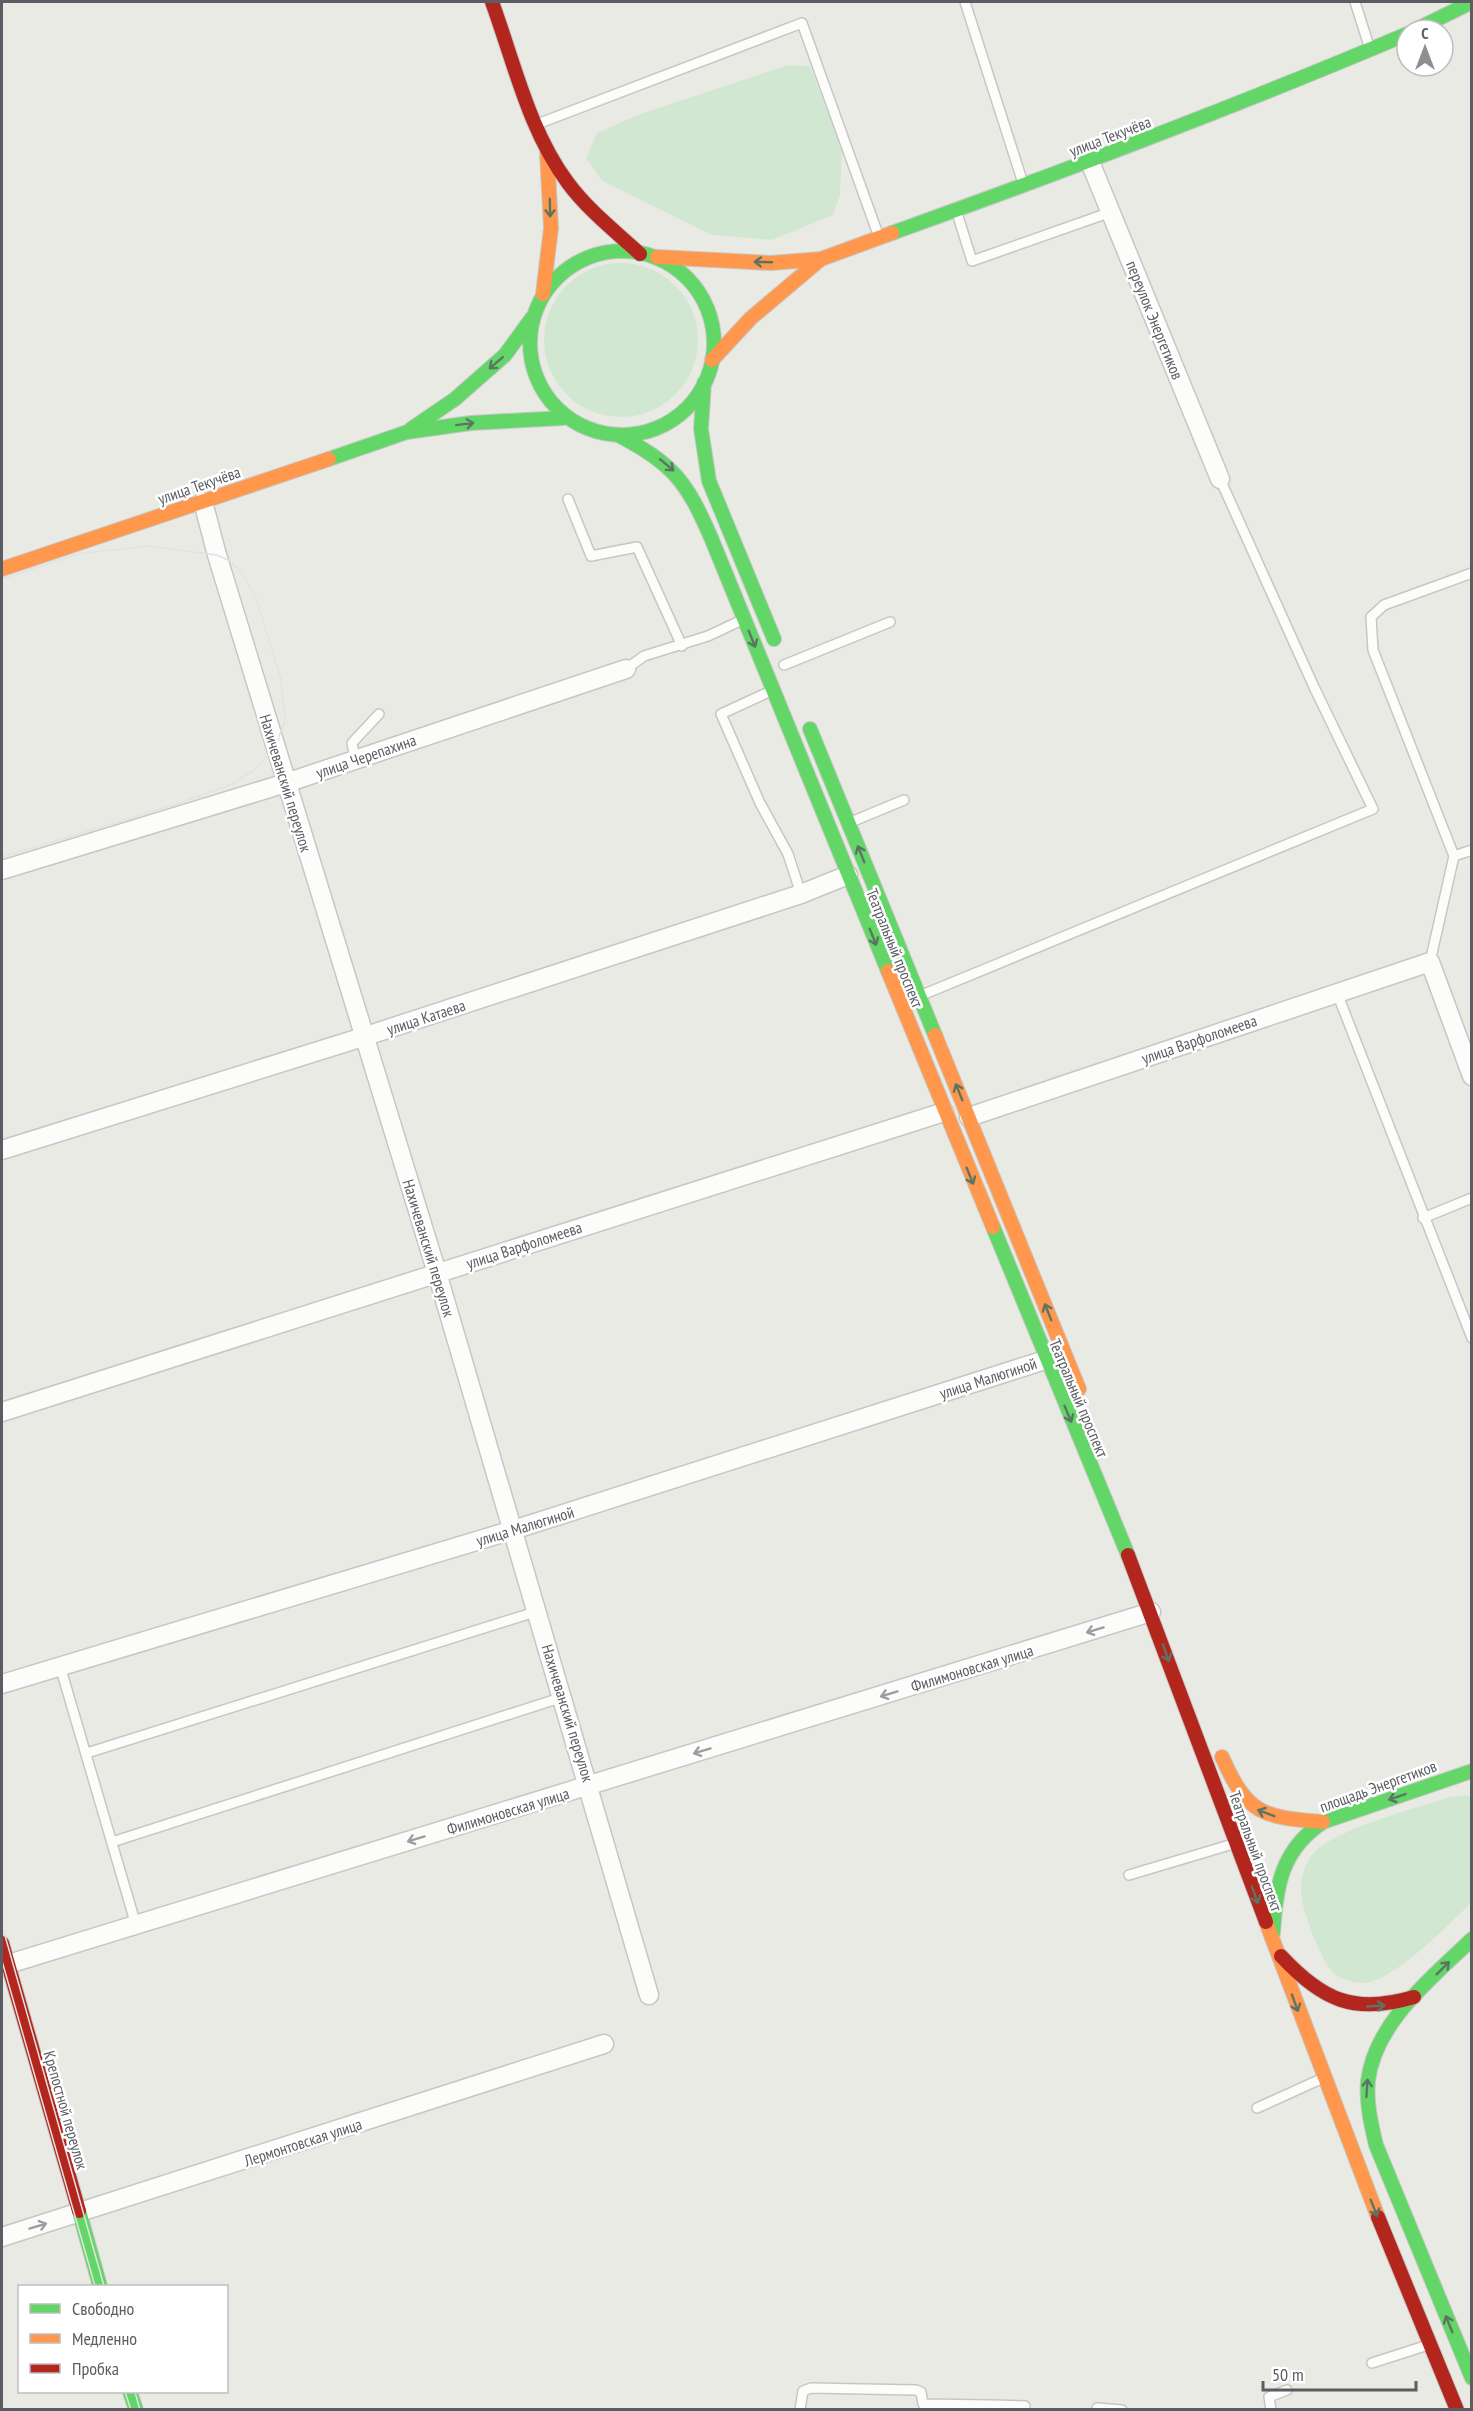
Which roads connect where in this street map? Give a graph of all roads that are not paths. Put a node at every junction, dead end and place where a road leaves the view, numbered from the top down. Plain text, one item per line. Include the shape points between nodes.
1 (492, 2) edge
2 (965, 2) edge
3 (1355, 2) edge
4 (1472, 2) edge
5 (1439, 18) edge
6 (1395, 40) edge
7 (1371, 52) junction
8 (538, 124) junction
9 (547, 150) junction
10 (1090, 162) junction
11 (1024, 186) junction
12 (956, 211) junction
13 (1111, 212) junction
14 (879, 238) junction
15 (640, 254) junction
16 (657, 257) junction
17 (821, 259) junction
18 (543, 294) junction
19 (532, 318) junction
20 (712, 360) junction
21 (704, 384) junction
22 (563, 418) junction
23 (407, 432) junction
24 (618, 435) junction
25 (1220, 479) joint
26 (568, 499) dead end
27 (203, 502) junction
28 (2, 569) edge
29 (1472, 573) edge
30 (744, 619) junction
31 (890, 622) dead end
32 (682, 646) junction
33 (626, 669) joint
34 (786, 670) joint
35 (773, 690) junction
36 (379, 714) dead end
37 (806, 717) dead end
38 (355, 759) junction
39 (286, 783) junction
40 (904, 800) dead end
41 (849, 822) junction
42 (1472, 850) edge
43 (1454, 856) junction
44 (2, 870) edge
45 (848, 875) junction
46 (801, 894) junction
47 (1430, 962) junction
48 (1337, 993) junction
49 (920, 996) junction
50 (363, 1037) junction
51 (1472, 1076) edge
52 (944, 1112) junction
53 (969, 1117) junction
54 (2, 1150) edge
55 (1472, 1198) edge
56 (1423, 1218) junction
57 (437, 1273) junction
58 (1472, 1338) edge
59 (1045, 1360) junction
60 (1083, 1401) dead end
61 (2, 1412) edge
62 (513, 1530) junction
63 (538, 1611) junction
64 (1151, 1612) junction
65 (60, 1666) junction
66 (2, 1684) edge
67 (563, 1697) junction
68 (1219, 1748) dead end
69 (87, 1753) junction
70 (1472, 1771) edge
71 (1452, 1778) junction
72 (1472, 1785) edge
73 (590, 1786) junction
74 (1323, 1822) junction
75 (112, 1842) junction
76 (1236, 1844) junction
77 (1128, 1875) dead end
78 (136, 1925) junction
79 (1472, 1939) edge
80 (2, 1943) edge
81 (1274, 1945) junction
82 (4, 1965) edge
83 (650, 1995) dead end
84 (1414, 1996) junction
85 (604, 2044) dead end
86 (1323, 2078) junction
87 (1257, 2108) dead end
88 (76, 2215) junction
89 (2, 2237) edge
90 (100, 2285) edge
91 (1430, 2344) junction
92 (1372, 2363) dead end
93 (1472, 2378) edge
94 (1287, 2390) dead end
95 (131, 2393) edge
96 (923, 2406) edge
97 (1025, 2406) dead end
98 (991, 2407) edge
99 (1097, 2408) dead end
100 (136, 2409) edge
101 (800, 2409) edge
102 (1122, 2409) edge
103 (1271, 2409) edge
104 (1457, 2409) edge

1 - 8 main road
2 - 11 lane
3 - 7 lane
4 - 5 main road
6 - 7 main road, улица Текучёва
7 - 10 main road, улица Текучёва
8 - 9 main road
8 - 14 lane via 802,23
9 - 15 main road via 587,205
9 -> 18 main road via 550,228
10 - 11 main road, улица Текучёва
10 - 13 street, переулок Энергетиков
11 - 12 main road, улица Текучёва
12 - 13 lane via 972,261
12 - 14 main road, улица Текучёва
13 - 25 street, переулок Энергетиков
14 - 17 main road, улица Текучёва
15 - 16 main road
15 - 18 main road via 625,251 586,257 563,271
17 -> 16 main road, улица Текучёва via 771,262
16 - 20 main road via 692,283 705,303 713,330
17 - 20 main road, улица Текучёва via 751,318
18 - 19 main road
19 - 22 main road via 529,344 536,376
19 -> 23 main road, улица Текучёва via 505,355 455,399
20 - 21 main road
21 - 24 main road via 687,408 665,424 646,432
21 - 34 main road via 701,429 709,481
23 -> 22 main road, улица Текучёва via 471,423
22 - 24 main road
23 - 27 main road, улица Текучёва
24 -> 30 main road, Театральный проспект via 651,452 674,470 689,491
25 - 49 lane via 1373,809
26 - 32 lane via 591,556 637,547
27 - 28 main road, улица Текучёва
27 - 39 street, Нахичеванский переулок
29 - 43 lane via 1384,605 1371,617 1373,650
30 - 32 lane
30 -> 35 main road, Театральный проспект
31 - 34 lane
32 - 33 lane via 644,656
33 - 38 street, улица Черепахина
35 - 45 main road, Театральный проспект
35 - 46 lane via 721,714 760,803 788,854
36 - 38 lane via 352,743
37 - 41 main road, Театральный проспект
38 - 39 street, улица Черепахина
39 - 44 street, улица Черепахина
39 - 50 street, Нахичеванский переулок
40 - 41 lane
49 -> 41 main road, Театральный проспект
42 - 43 lane
43 - 47 lane
45 - 46 street, улица Катаева
45 -> 52 main road, Театральный проспект
46 - 50 street, улица Катаева
47 - 48 street, улица Варфоломеева
47 - 51 street
48 - 53 street, улица Варфоломеева
48 - 56 lane
53 -> 49 main road, Театральный проспект
50 - 54 street, улица Катаева
50 - 57 street, Нахичеванский переулок
52 - 57 street, улица Варфоломеева
52 -> 59 main road, Театральный проспект
60 -> 53 main road, Театральный проспект
55 - 56 lane
56 - 58 lane
57 - 61 street, улица Варфоломеева
57 - 62 street, Нахичеванский переулок
59 - 62 street, улица Малюгиной
59 -> 64 main road, Театральный проспект
62 - 63 street, Нахичеванский переулок
62 - 65 street, улица Малюгиной
63 - 67 street, Нахичеванский переулок
63 - 69 lane
64 -> 73 street, Филимоновская улица
64 -> 76 main road, Театральный проспект
65 - 66 street, улица Малюгиной
65 - 69 lane
67 - 73 street, Нахичеванский переулок
67 - 75 lane
74 -> 68 main road, Театральный проспект via 1281,1818 1250,1806 1236,1789
69 - 75 lane
70 - 71 main road
71 - 72 main road, площадь Энергетиков
71 -> 74 main road, площадь Энергетиков
73 -> 78 street, Филимоновская улица
73 - 83 street, Нахичеванский переулок
74 - 81 main road, площадь Энергетиков via 1304,1835 1286,1858 1278,1884
75 - 78 lane
76 - 77 lane
76 -> 81 main road, Театральный проспект
78 - 82 street, Филимоновская улица
84 -> 79 main road
80 - 82 main road, Крепостной переулок
81 -> 84 main road via 1304,1979 1340,2002 1384,2006
81 -> 86 main road, Театральный проспект
82 - 88 main road, Крепостной переулок
93 -> 84 main road via 1376,2145 1366,2107 1368,2076 1376,2051 1390,2023
85 - 88 street, Лермонтовская улица
86 - 87 lane
86 -> 91 main road, Театральный проспект
89 -> 88 street, Лермонтовская улица
88 - 90 main road, Крепостной переулок
91 - 92 lane
91 - 104 main road, Театральный проспект
94 - 103 lane via 1269,2397
95 - 100 main road
96 - 98 lane
96 - 101 lane via 921,2392 916,2390 811,2388 803,2391
97 - 98 lane
99 - 102 lane

